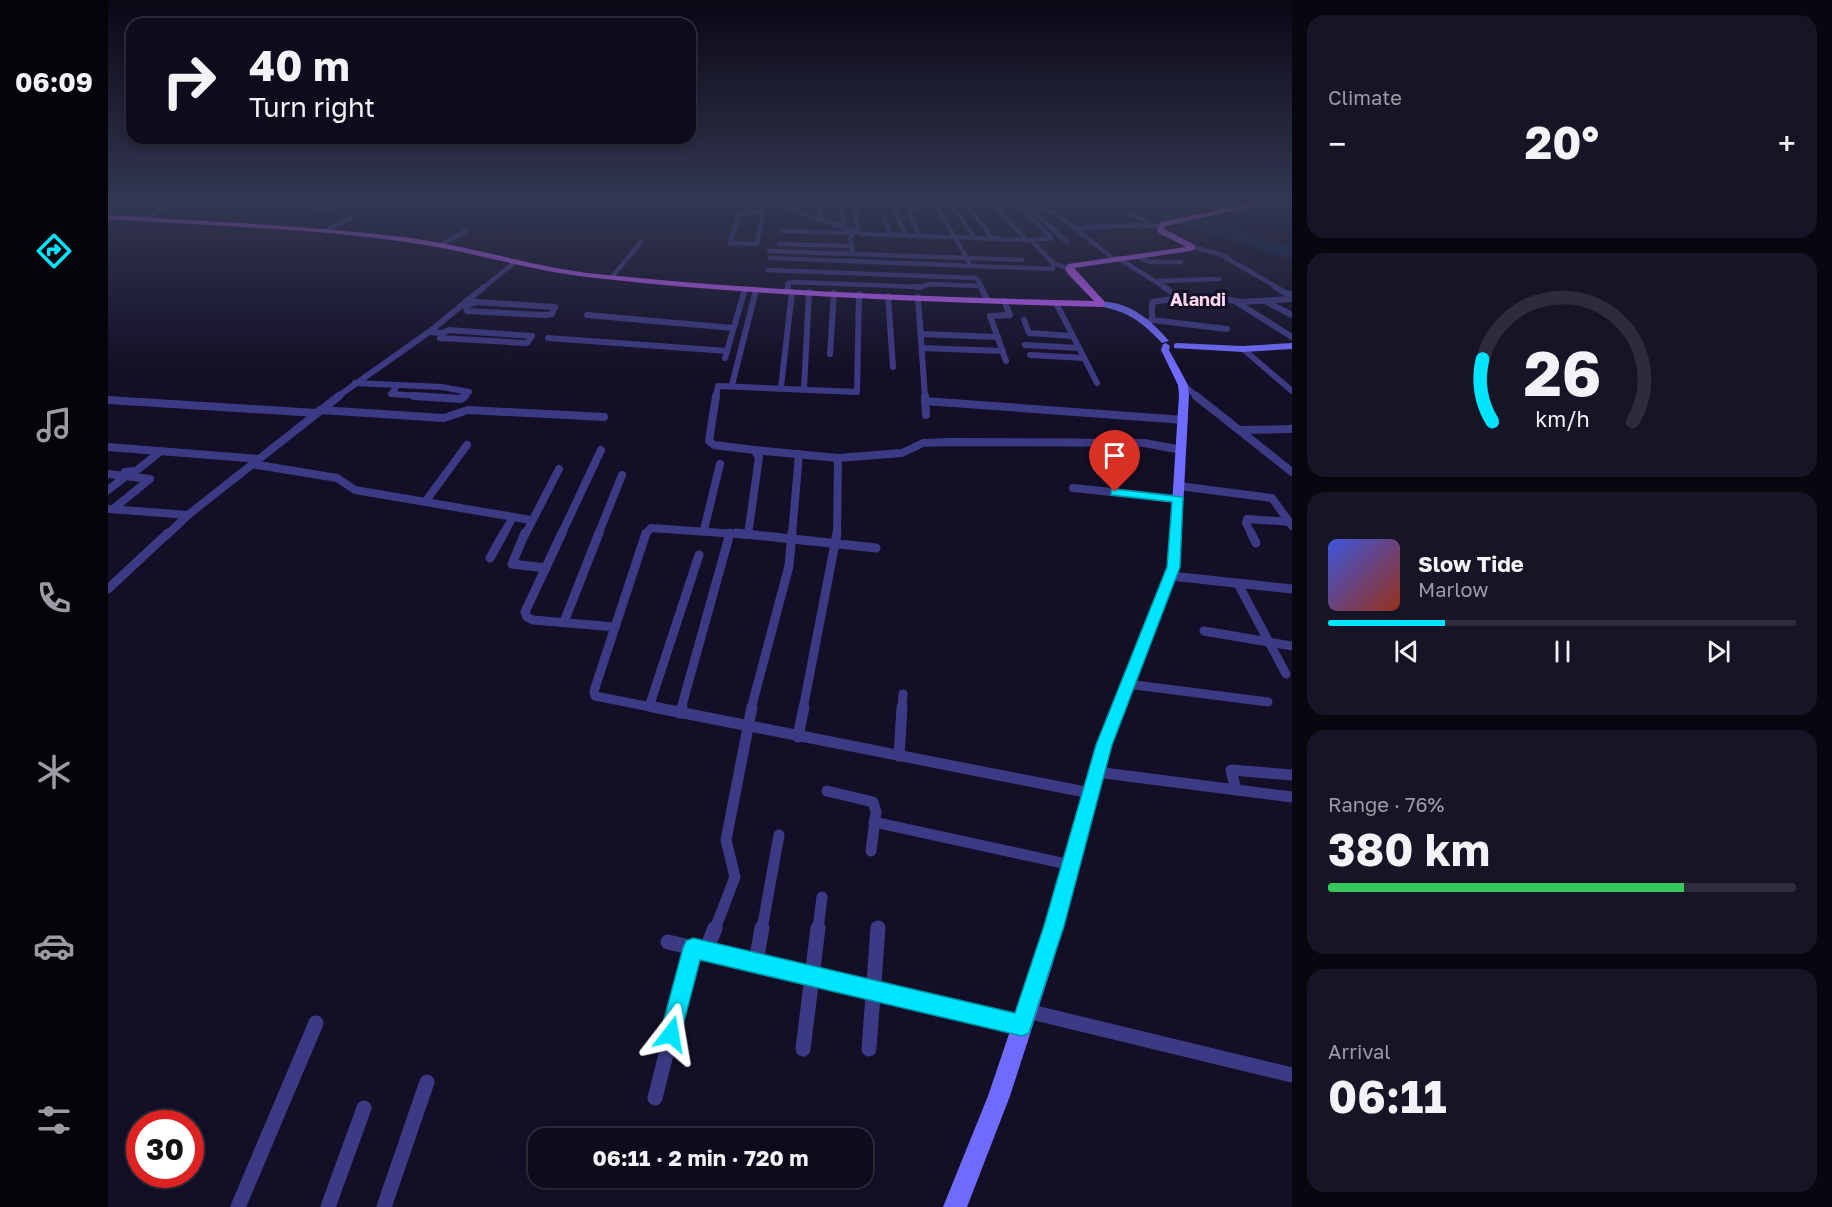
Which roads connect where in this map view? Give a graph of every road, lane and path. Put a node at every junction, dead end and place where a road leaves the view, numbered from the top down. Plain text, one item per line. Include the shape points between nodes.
1 (499, 258) edge
2 (627, 258) edge
3 (778, 258) edge
4 (967, 258) edge
5 (999, 258) edge
6 (1049, 258) edge
7 (1114, 258) edge
8 (1116, 258) edge
9 (1141, 258) edge
10 (1227, 258) edge
11 (1022, 260) dead end
12 (515, 262) junction
13 (1053, 262) junction
14 (1181, 262) dead end
15 (971, 266) junction
16 (1069, 269) junction
17 (768, 270) dead end
18 (612, 277) junction
19 (976, 278) junction
20 (1219, 279) dead end
21 (1157, 281) junction
22 (980, 286) junction
23 (745, 289) junction
24 (756, 290) junction
25 (790, 291) junction
26 (809, 292) junction
27 (834, 293) junction
28 (859, 294) junction
29 (888, 296) junction
30 (918, 297) junction
31 (1291, 297) edge
32 (1180, 298) junction
33 (987, 300) junction
34 (1004, 300) junction
35 (466, 301) junction
36 (1235, 301) junction
37 (1263, 301) junction
38 (477, 302) junction
39 (1056, 303) junction
40 (1102, 304) junction
41 (587, 315) dead end
42 (1292, 315) edge
43 (1024, 320) dead end
44 (1150, 321) junction
45 (732, 328) junction
46 (1227, 329) dead end
47 (1292, 330) edge
48 (1284, 332) junction
49 (427, 333) junction
50 (441, 334) junction
51 (921, 334) junction
52 (1072, 336) junction
53 (998, 337) junction
54 (1292, 337) edge
55 (548, 338) dead end
56 (1169, 344) junction
57 (1025, 345) dead end
58 (1292, 346) edge
59 (922, 348) junction
60 (1079, 348) junction
61 (1243, 349) junction
62 (1003, 351) junction
63 (830, 354) dead end
64 (1030, 355) dead end
65 (1084, 358) junction
66 (1006, 361) dead end
67 (893, 367) dead end
68 (355, 383) junction
69 (1097, 383) dead end
70 (732, 385) junction
71 (1183, 385) junction
72 (397, 386) junction
73 (442, 387) junction
74 (781, 387) junction
75 (804, 389) junction
76 (1292, 391) edge
77 (434, 398) junction
78 (108, 400) edge
79 (925, 401) junction
80 (318, 412) junction
81 (926, 415) dead end
82 (604, 417) dead end
83 (1184, 420) junction
84 (1292, 429) edge
85 (1239, 430) junction
86 (467, 445) dead end
87 (108, 447) edge
88 (601, 450) dead end
89 (754, 450) junction
90 (1182, 450) junction
91 (161, 451) junction
92 (799, 454) junction
93 (838, 458) junction
94 (256, 461) junction
95 (720, 464) dead end
96 (559, 469) dead end
97 (108, 472) edge
98 (1292, 472) edge
99 (622, 475) dead end
100 (126, 476) junction
101 (1073, 488) dead end
102 (108, 490) edge
103 (1179, 493) junction
104 (425, 502) junction
105 (111, 509) edge
106 (188, 515) junction
107 (513, 517) junction
108 (531, 520) junction
109 (1291, 523) edge
110 (704, 530) junction
111 (730, 533) junction
112 (748, 534) junction
113 (793, 539) junction
114 (835, 543) junction
115 (1256, 543) dead end
116 (876, 548) dead end
117 (699, 555) dead end
118 (490, 558) dead end
119 (546, 567) junction
120 (1171, 576) junction
121 (1238, 585) junction
122 (108, 589) edge
123 (1289, 589) edge
124 (1292, 597) edge
125 (564, 622) junction
126 (615, 627) junction
127 (1204, 631) dead end
128 (1269, 642) junction
129 (1292, 645) edge
130 (1286, 674) dead end
131 (1127, 684) junction
132 (903, 694) dead end
133 (1268, 702) dead end
134 (650, 707) junction
135 (680, 712) junction
136 (747, 726) junction
137 (798, 737) junction
138 (899, 756) junction
139 (1096, 771) junction
140 (1292, 775) edge
141 (1236, 790) junction
142 (827, 791) dead end
143 (1090, 793) junction
144 (1292, 797) edge
145 (874, 822) junction
146 (779, 835) dead end
147 (871, 851) dead end
148 (1071, 865) junction
149 (822, 897) dead end
150 (878, 928) dead end
151 (668, 942) dead end
152 (699, 950) junction
153 (756, 962) junction
154 (812, 976) junction
155 (874, 990) junction
156 (1024, 1018) junction
157 (316, 1023) dead end
158 (803, 1048) dead end
159 (868, 1049) dead end
160 (1292, 1075) edge
161 (427, 1082) dead end
162 (655, 1098) dead end
163 (364, 1108) dead end
164 (238, 1207) edge
165 (328, 1207) edge
166 (384, 1207) edge
167 (955, 1207) edge

1 - 12 main road
2 - 18 street
3 - 15 street
4 - 15 street
5 - 11 street
6 - 13 street
7 - 16 main road
8 - 21 street
9 - 14 street
10 - 31 street
12 - 18 main road
12 - 35 street
13 - 15 street via 1053,269
13 - 16 street
15 - 19 street
16 - 40 main road
17 - 19 street
18 - 23 main road
19 - 22 street
20 - 21 street
21 - 32 street
22 - 25 street via 793,282 788,283
22 - 33 street
23 - 24 main road
23 - 45 street
24 - 25 main road
24 - 70 street
25 - 26 main road
25 - 74 street
26 - 27 main road
26 - 75 street
27 - 28 main road
27 - 63 street
28 - 29 main road
28 - 75 street via 858,392
29 - 30 main road
29 - 67 street
30 - 33 main road
30 - 51 street
31 - 37 street
32 - 36 street
32 - 44 street via 1152,302
33 - 34 main road
34 - 39 main road
34 - 53 street via 1010,315 990,316
35 - 38 street
35 - 49 street
36 - 37 street
36 - 48 street
37 - 42 street
38 - 38 street via 466,305 467,311 544,315 552,314 555,307
39 - 40 main road
39 - 52 street
40 - 44 main road via 1124,307
41 - 45 street
43 - 52 street via 1029,333
44 - 46 street
44 - 56 main road
45 - 55 street via 726,354
47 - 48 street
48 - 54 street
49 - 50 street
49 - 68 street
50 - 50 street via 449,330 532,336 527,343 520,344 443,339 439,338
51 - 53 street
51 - 59 street
52 - 60 street
53 - 62 street
56 - 61 main road
56 - 71 main road via 1165,350
57 - 60 street
58 - 61 main road
59 - 62 street
59 - 79 street
60 - 65 street
61 - 76 street
62 - 66 street
64 - 65 street
65 - 69 street
68 - 72 street
68 - 80 street
70 - 74 street
70 - 89 street via 718,386 710,441 714,445
71 - 83 main road
71 - 85 street
72 - 73 street
72 - 77 street via 391,394
73 - 77 street
73 - 77 street via 469,392 463,399
74 - 75 street
78 - 80 street
79 - 81 street
79 - 83 street
80 - 82 street via 444,418 468,410
80 - 94 street
83 - 90 main road
84 - 85 street
85 - 98 street
86 - 104 street
87 - 91 street
88 - 119 street
89 - 92 street
89 - 112 street via 759,456
90 - 93 street via 1144,443 948,442 923,443 902,453
90 - 103 main road
91 - 94 street
91 - 97 street via 136,471
92 - 93 street
92 - 113 street
93 - 114 street
94 - 104 street via 337,478 355,490
94 - 106 street
95 - 110 street
96 - 108 street
97 - 100 street
99 - 125 street
100 - 102 street
100 - 105 street via 150,479
101 - 103 street
103 - 109 street via 1272,498
103 - 120 main road
104 - 107 street
105 - 106 street
106 - 122 street
107 - 108 street
107 - 118 street
108 - 119 street via 512,564
109 - 115 street via 1247,519
110 - 111 street
110 - 126 street via 660,527 646,532
111 - 112 street
111 - 135 street
112 - 113 street
113 - 114 street
113 - 136 street
114 - 116 street
114 - 137 street
117 - 134 street
119 - 125 street via 525,612 527,617
120 - 121 street
120 - 131 main road
121 - 123 street
121 - 128 street
123 - 124 street
125 - 126 street
126 - 134 street via 595,696
127 - 128 street
128 - 129 street
128 - 130 street
131 - 133 street
131 - 139 main road
132 - 138 street
134 - 135 street
135 - 136 street
136 - 137 street
136 - 152 street via 726,840 735,877
137 - 138 street
138 - 143 street
139 - 141 street
139 - 143 main road
140 - 141 street via 1231,770
141 - 144 street
142 - 145 street via 873,802
143 - 148 main road
145 - 147 street
145 - 148 street
146 - 153 street
148 - 156 main road
149 - 154 street
150 - 155 street
151 - 152 street
152 - 153 street
152 - 162 street
153 - 154 street
154 - 155 street
154 - 158 street
155 - 156 street
155 - 159 street
156 - 160 street
156 - 167 main road via 999,1096
157 - 164 street
161 - 166 street
163 - 165 street

